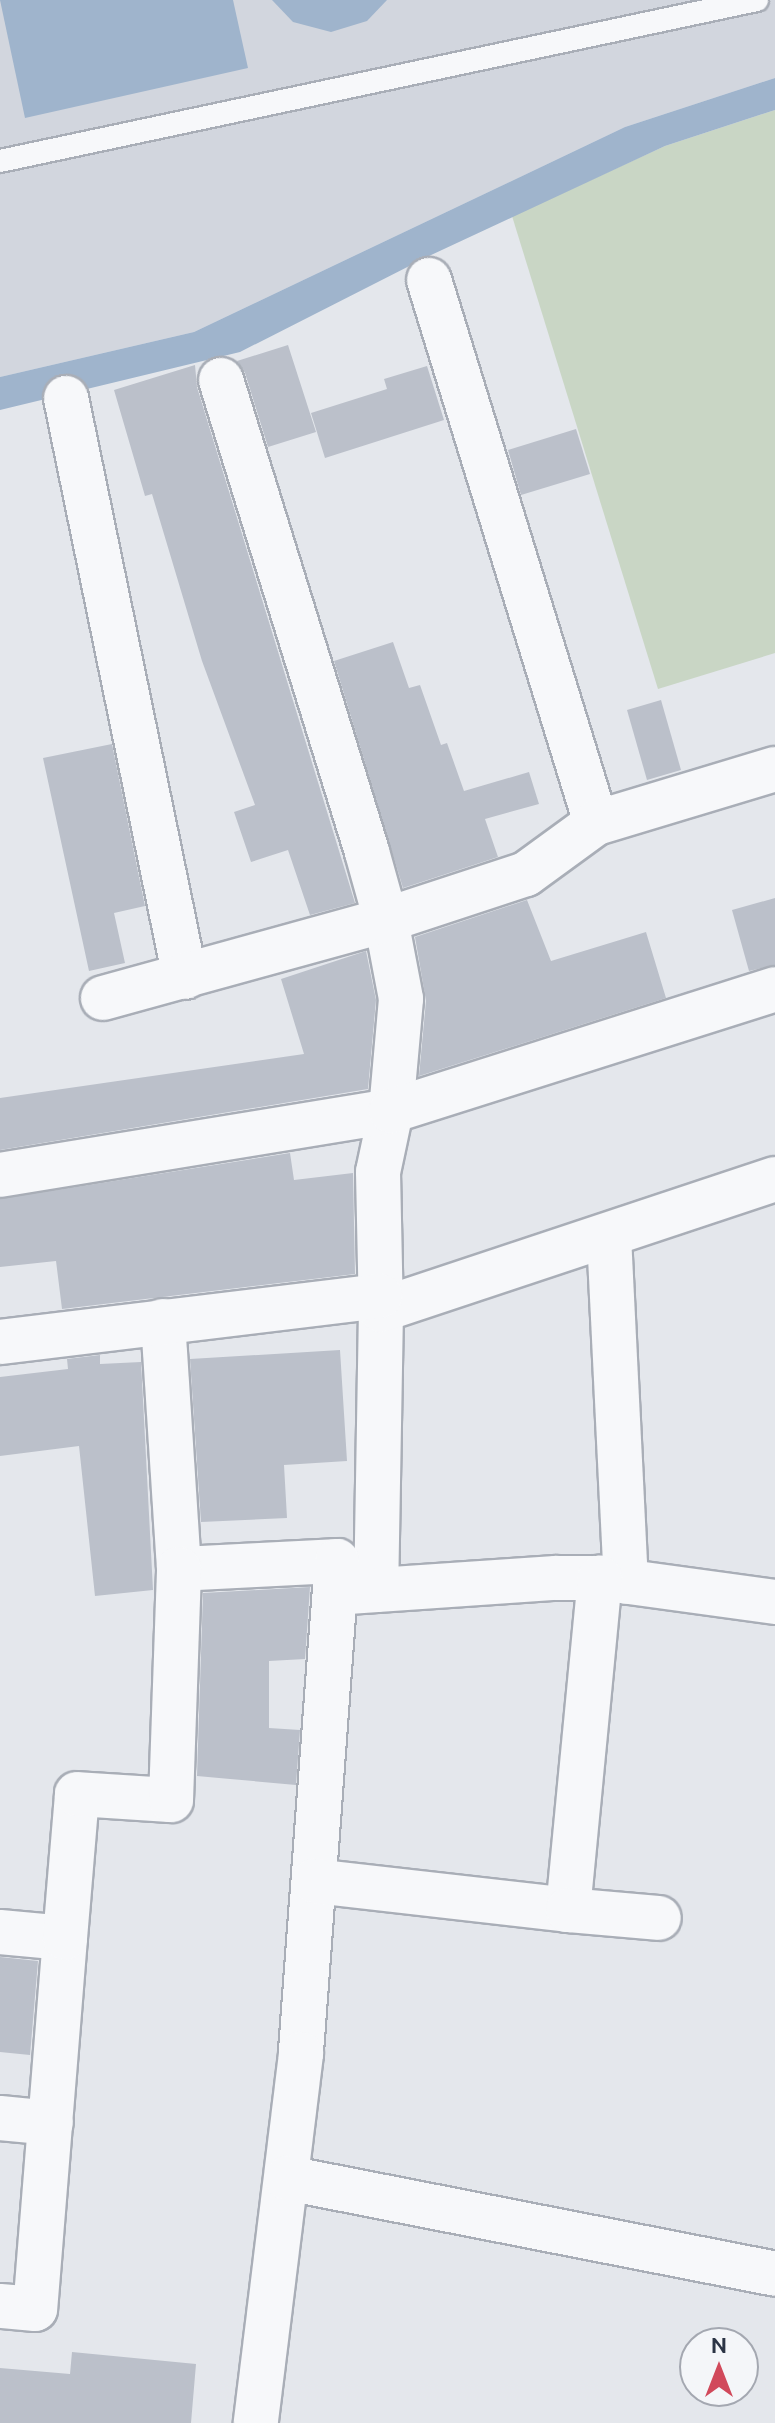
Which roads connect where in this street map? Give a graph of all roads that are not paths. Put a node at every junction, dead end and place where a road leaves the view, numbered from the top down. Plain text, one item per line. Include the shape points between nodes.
1 (757, 0) edge
2 (0, 161) edge
3 (429, 280) dead end
4 (221, 380) dead end
5 (66, 398) dead end
6 (775, 769) edge
7 (596, 823) junction
8 (386, 920) junction
9 (185, 977) junction
10 (775, 989) edge
11 (103, 998) dead end
12 (391, 1111) junction
13 (0, 1175) edge
14 (775, 1179) edge
15 (609, 1236) junction
16 (380, 1303) junction
17 (163, 1321) junction
18 (0, 1342) edge
19 (179, 1569) junction
20 (613, 1580) junction
21 (356, 1591) junction
22 (775, 1602) edge
23 (314, 1881) junction
24 (568, 1910) junction
25 (659, 1918) dead end
26 (0, 1932) edge
27 (65, 1938) junction
28 (0, 2118) edge
29 (51, 2123) junction
30 (287, 2178) junction
31 (775, 2274) edge
32 (0, 2306) edge
33 (256, 2423) edge

1 - 2 lane
3 - 7 street
4 - 8 street
5 - 9 street
6 - 7 street
7 - 8 street via 526,874
8 - 9 street
8 - 12 street via 401,999
9 - 11 street
10 - 12 street
12 - 13 street
12 - 16 street via 378,1172
14 - 15 street
15 - 16 street
15 - 20 street
16 - 17 street
16 - 21 street
17 - 18 street
17 - 19 street
19 - 21 street via 337,1561
19 - 27 street via 171,1800 77,1794
20 - 21 street via 556,1578
20 - 22 street
20 - 24 street
21 - 23 street
23 - 24 street
23 - 30 street
24 - 25 street
26 - 27 street
27 - 29 street
28 - 29 street
29 - 32 street via 35,2309
30 - 31 street
30 - 33 street

